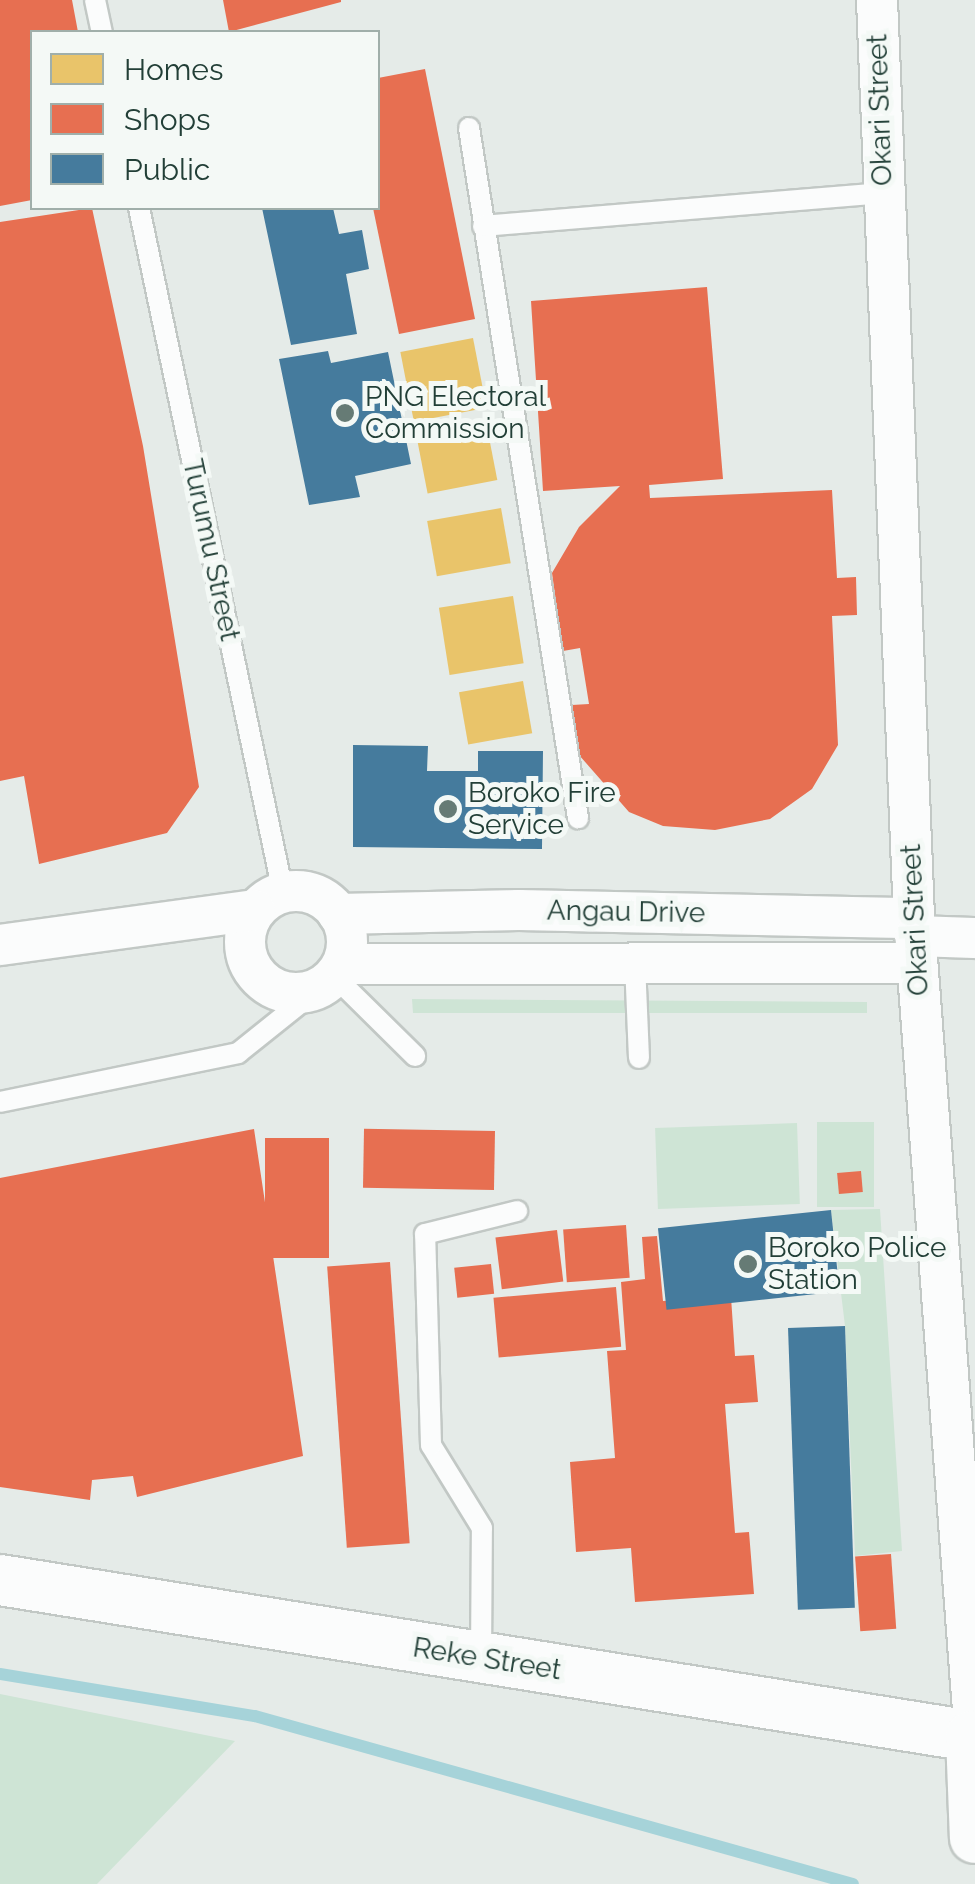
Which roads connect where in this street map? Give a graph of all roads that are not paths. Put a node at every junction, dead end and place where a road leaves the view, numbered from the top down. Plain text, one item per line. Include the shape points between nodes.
1 (95, 0) edge
2 (876, 0) edge
3 (102, 30) edge
4 (469, 128) dead end
5 (883, 193) junction
6 (139, 210) edge
7 (483, 226) junction
8 (578, 818) dead end
9 (269, 901) junction
10 (338, 914) junction
11 (975, 938) edge
12 (915, 939) junction
13 (0, 946) edge
14 (635, 963) junction
15 (329, 978) junction
16 (415, 1056) dead end
17 (639, 1058) dead end
18 (0, 1102) edge
19 (516, 1210) dead end
20 (0, 1580) edge
21 (481, 1658) junction
22 (973, 1736) edge
23 (975, 1838) edge

1 - 3 lane
2 - 5 street, Okari Street
4 - 7 lane
5 - 7 lane
5 - 12 street, Okari Street
6 - 9 lane, Turumu Street
7 - 8 lane
9 - 10 street via 313,894
9 - 13 street
9 - 15 street via 244,942 256,974 286,993
10 - 12 street, Angau Drive
10 - 15 street via 347,944
11 - 12 street, Angau Drive
12 - 14 street
12 - 22 street, Okari Street
14 - 15 street
14 - 17 lane
15 - 16 lane
15 - 18 lane via 282,1024 238,1053
19 - 21 lane via 425,1234 431,1445 482,1528
20 - 21 street, Reke Street
21 - 22 street, Reke Street
22 - 23 street, Okari Street

